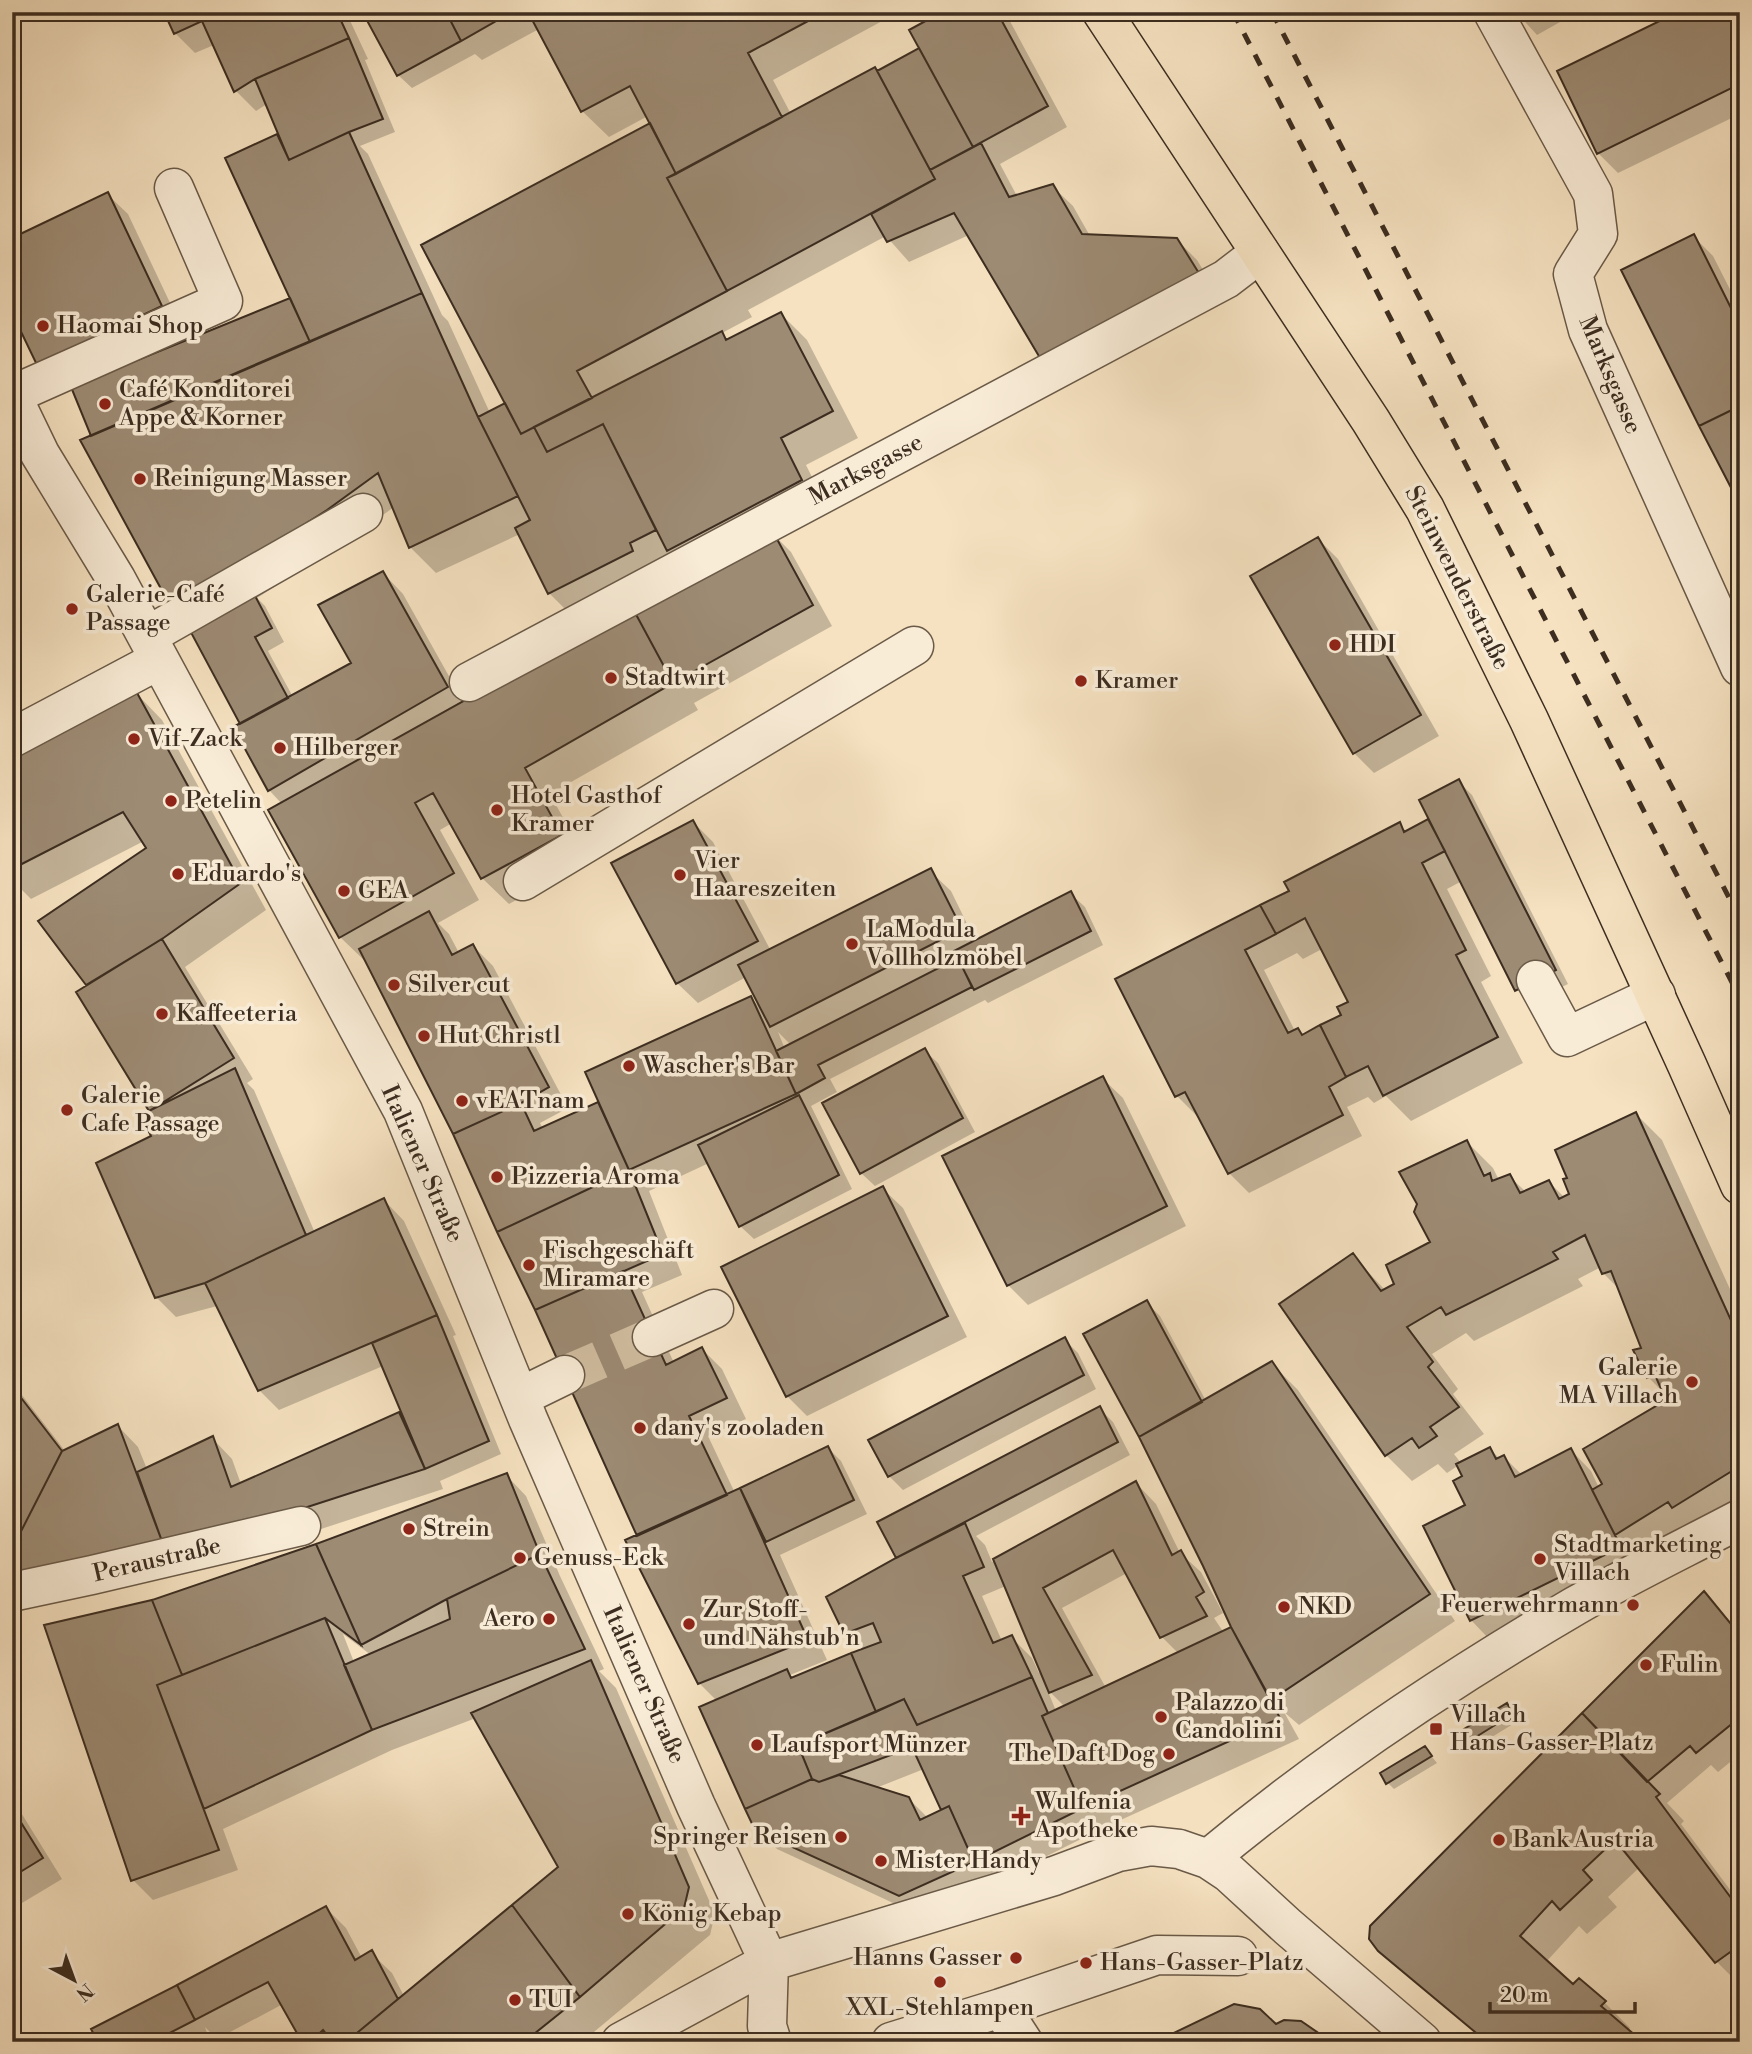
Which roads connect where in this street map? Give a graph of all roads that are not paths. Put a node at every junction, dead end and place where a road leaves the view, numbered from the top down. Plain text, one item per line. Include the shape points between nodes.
1 (1102, 12) edge
2 (1493, 12) edge
3 (174, 188) dead end
4 (1261, 253) junction
5 (12, 396) edge
6 (363, 513) dead end
7 (915, 646) dead end
8 (153, 648) junction
9 (1740, 667) edge
10 (468, 682) dead end
11 (12, 738) edge
12 (523, 881) dead end
13 (1536, 980) dead end
14 (1656, 995) junction
15 (1740, 1185) edge
16 (714, 1309) dead end
17 (652, 1337) tunnel mouth
18 (565, 1375) tunnel mouth
19 (520, 1397) junction
20 (1740, 1519) edge
21 (301, 1526) dead end
22 (12, 1592) edge
23 (1208, 1859) junction
24 (1238, 1956) dead end
25 (769, 1962) junction
26 (1001, 2008) junction
27 (625, 2038) edge
28 (772, 2042) edge
29 (891, 2042) edge
30 (1023, 2042) edge
31 (1422, 2042) edge

1 - 4 main road, Steinwenderstraße
2 - 9 street, Marksgasse via 1593,194 1598,234 1573,274 1588,330
3 - 5 street via 223,301
4 - 10 street, Marksgasse via 1226,279
4 - 14 main road, Steinwenderstraße via 1424,509 1529,720
5 - 8 street, Italiener Straße via 40,454
6 - 8 street
7 - 12 street
8 - 11 street
8 - 19 street, Italiener Straße via 403,1111
13 - 14 street via 1556,1043
14 - 15 main road, Steinwenderstraße
16 - 17 street
18 - 19 street
19 - 25 street, Italiener Straße via 696,1806
20 - 23 street via 1576,1606 1422,1701 1259,1816
21 - 22 street, Peraustraße
23 - 25 street via 1151,1846 1118,1852 1054,1876
23 - 31 street via 1230,1873
24 - 26 street via 1157,1955
25 - 27 street
25 - 28 street via 767,2026
26 - 29 street
26 - 30 street

